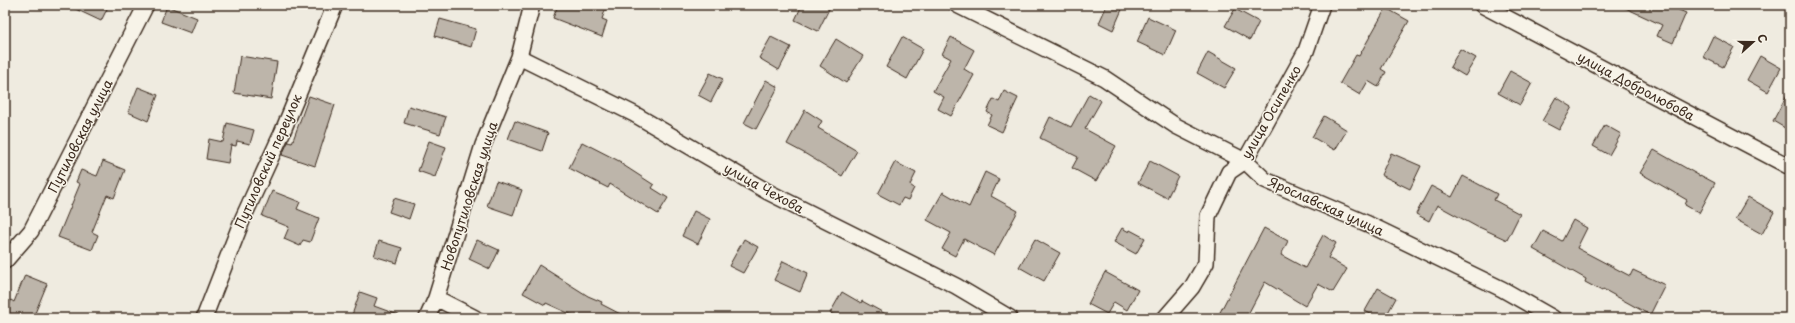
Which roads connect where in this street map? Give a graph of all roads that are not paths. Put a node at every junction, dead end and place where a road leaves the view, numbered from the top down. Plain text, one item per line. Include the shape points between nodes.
1 (146, 5) edge
2 (335, 5) edge
3 (532, 5) edge
4 (957, 5) edge
5 (1322, 5) edge
6 (1482, 5) edge
7 (519, 57) junction
8 (1245, 161) junction
9 (1790, 167) edge
10 (5, 261) edge
11 (436, 298) junction
12 (204, 318) edge
13 (427, 318) edge
14 (474, 318) edge
15 (1010, 318) edge
16 (1165, 318) edge
17 (1553, 318) edge

1 - 10 street, Путиловская улица via 31,231
2 - 12 street, Путиловский переулок via 243,218
3 - 7 street, Новопутиловская улица
4 - 8 street, Ярославская улица via 1104,78 1176,126
5 - 8 street, улица Осипенко via 1306,51
6 - 9 street, улица Добролюбова
7 - 11 street, Новопутиловская улица via 482,145
7 - 15 street, улица Чехова via 634,114 768,192 956,286
8 - 16 street, улица Осипенко via 1228,172 1208,216 1206,263 1192,287
8 - 17 street, Ярославская улица via 1265,180 1368,224 1502,289
11 - 13 street, Новопутиловская улица
11 - 14 street

